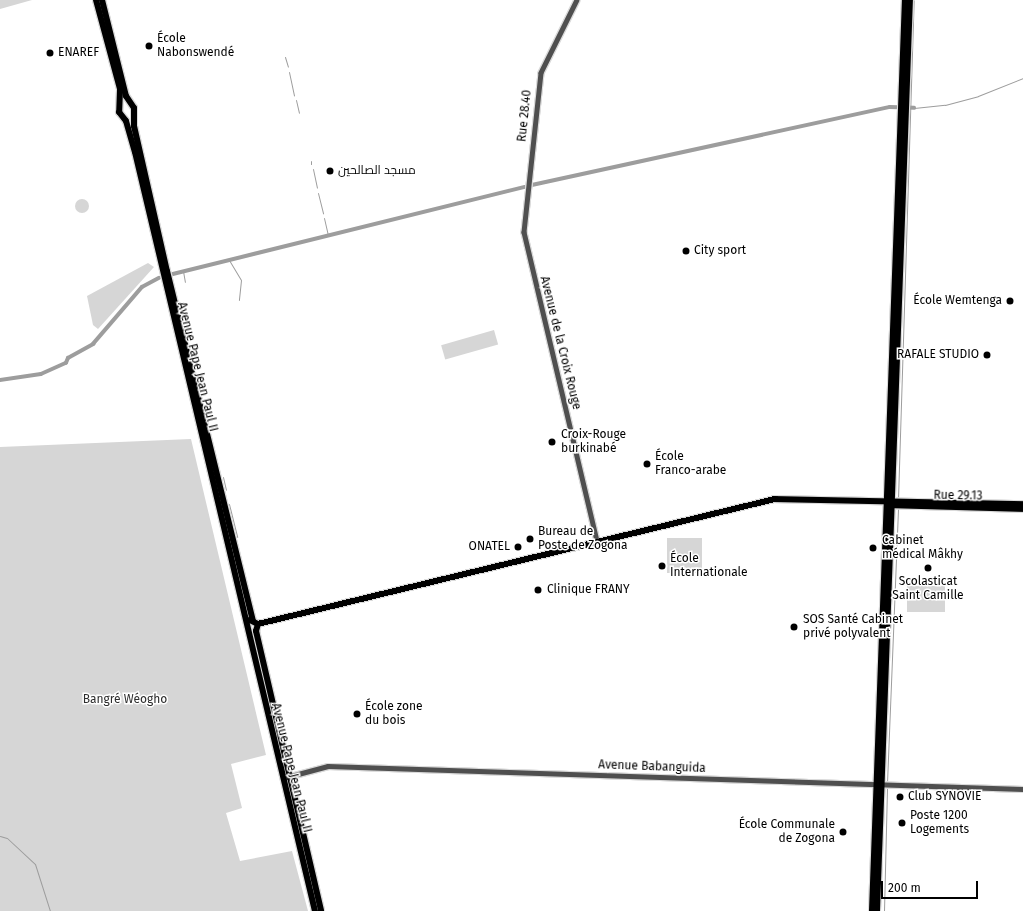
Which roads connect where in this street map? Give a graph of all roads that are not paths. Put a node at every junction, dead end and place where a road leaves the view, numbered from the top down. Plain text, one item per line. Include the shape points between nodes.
1 (96, 0) edge
2 (102, 0) edge
3 (577, 0) edge
4 (905, 0) edge
5 (910, 0) edge
6 (904, 99) junction
7 (130, 103) junction
8 (120, 105) junction
9 (133, 114) junction
10 (123, 117) junction
11 (526, 242) joint
12 (889, 502) junction
13 (1023, 504) edge
14 (1023, 509) edge
15 (597, 541) junction
16 (256, 622) junction
17 (246, 623) junction
18 (247, 630) junction
19 (256, 631) junction
20 (289, 776) junction
21 (282, 780) junction
22 (880, 785) junction
23 (1023, 789) edge
24 (315, 911) edge
25 (321, 911) edge
26 (872, 911) edge
27 (877, 911) edge

1 - 8 highway, Avenue Pape Jean Paul II via 120,89
2 - 7 highway, Avenue Pape Jean Paul II
3 - 11 street, Rue 28.40 via 540,79 525,218
4 - 6 main road
5 - 6 main road
6 - 12 main road
7 - 8 highway
7 - 9 highway, Avenue Pape Jean Paul II via 134,108
8 - 10 highway, Avenue Pape Jean Paul II via 119,112
9 - 10 highway
9 - 16 highway, Avenue Pape Jean Paul II via 167,271
10 - 17 highway, Avenue Pape Jean Paul II via 135,152
11 - 15 street, Avenue de la Croix Rouge
12 - 13 main road
12 - 14 main road, Rue 29.13
12 - 15 main road via 776,499
12 - 22 main road
15 - 16 main road
16 - 17 highway
16 - 19 highway
17 - 18 highway, Avenue Pape Jean Paul II
18 - 19 highway
18 - 21 highway, Avenue Pape Jean Paul II
19 - 20 highway, Avenue Pape Jean Paul II
20 - 21 street, Avenue Babanguida
20 - 22 street, Avenue Babanguida via 328,766
20 - 25 highway, Avenue Pape Jean Paul II
21 - 24 highway, Avenue Pape Jean Paul II
22 - 23 street, Avenue Babanguida
22 - 26 main road
22 - 27 main road

